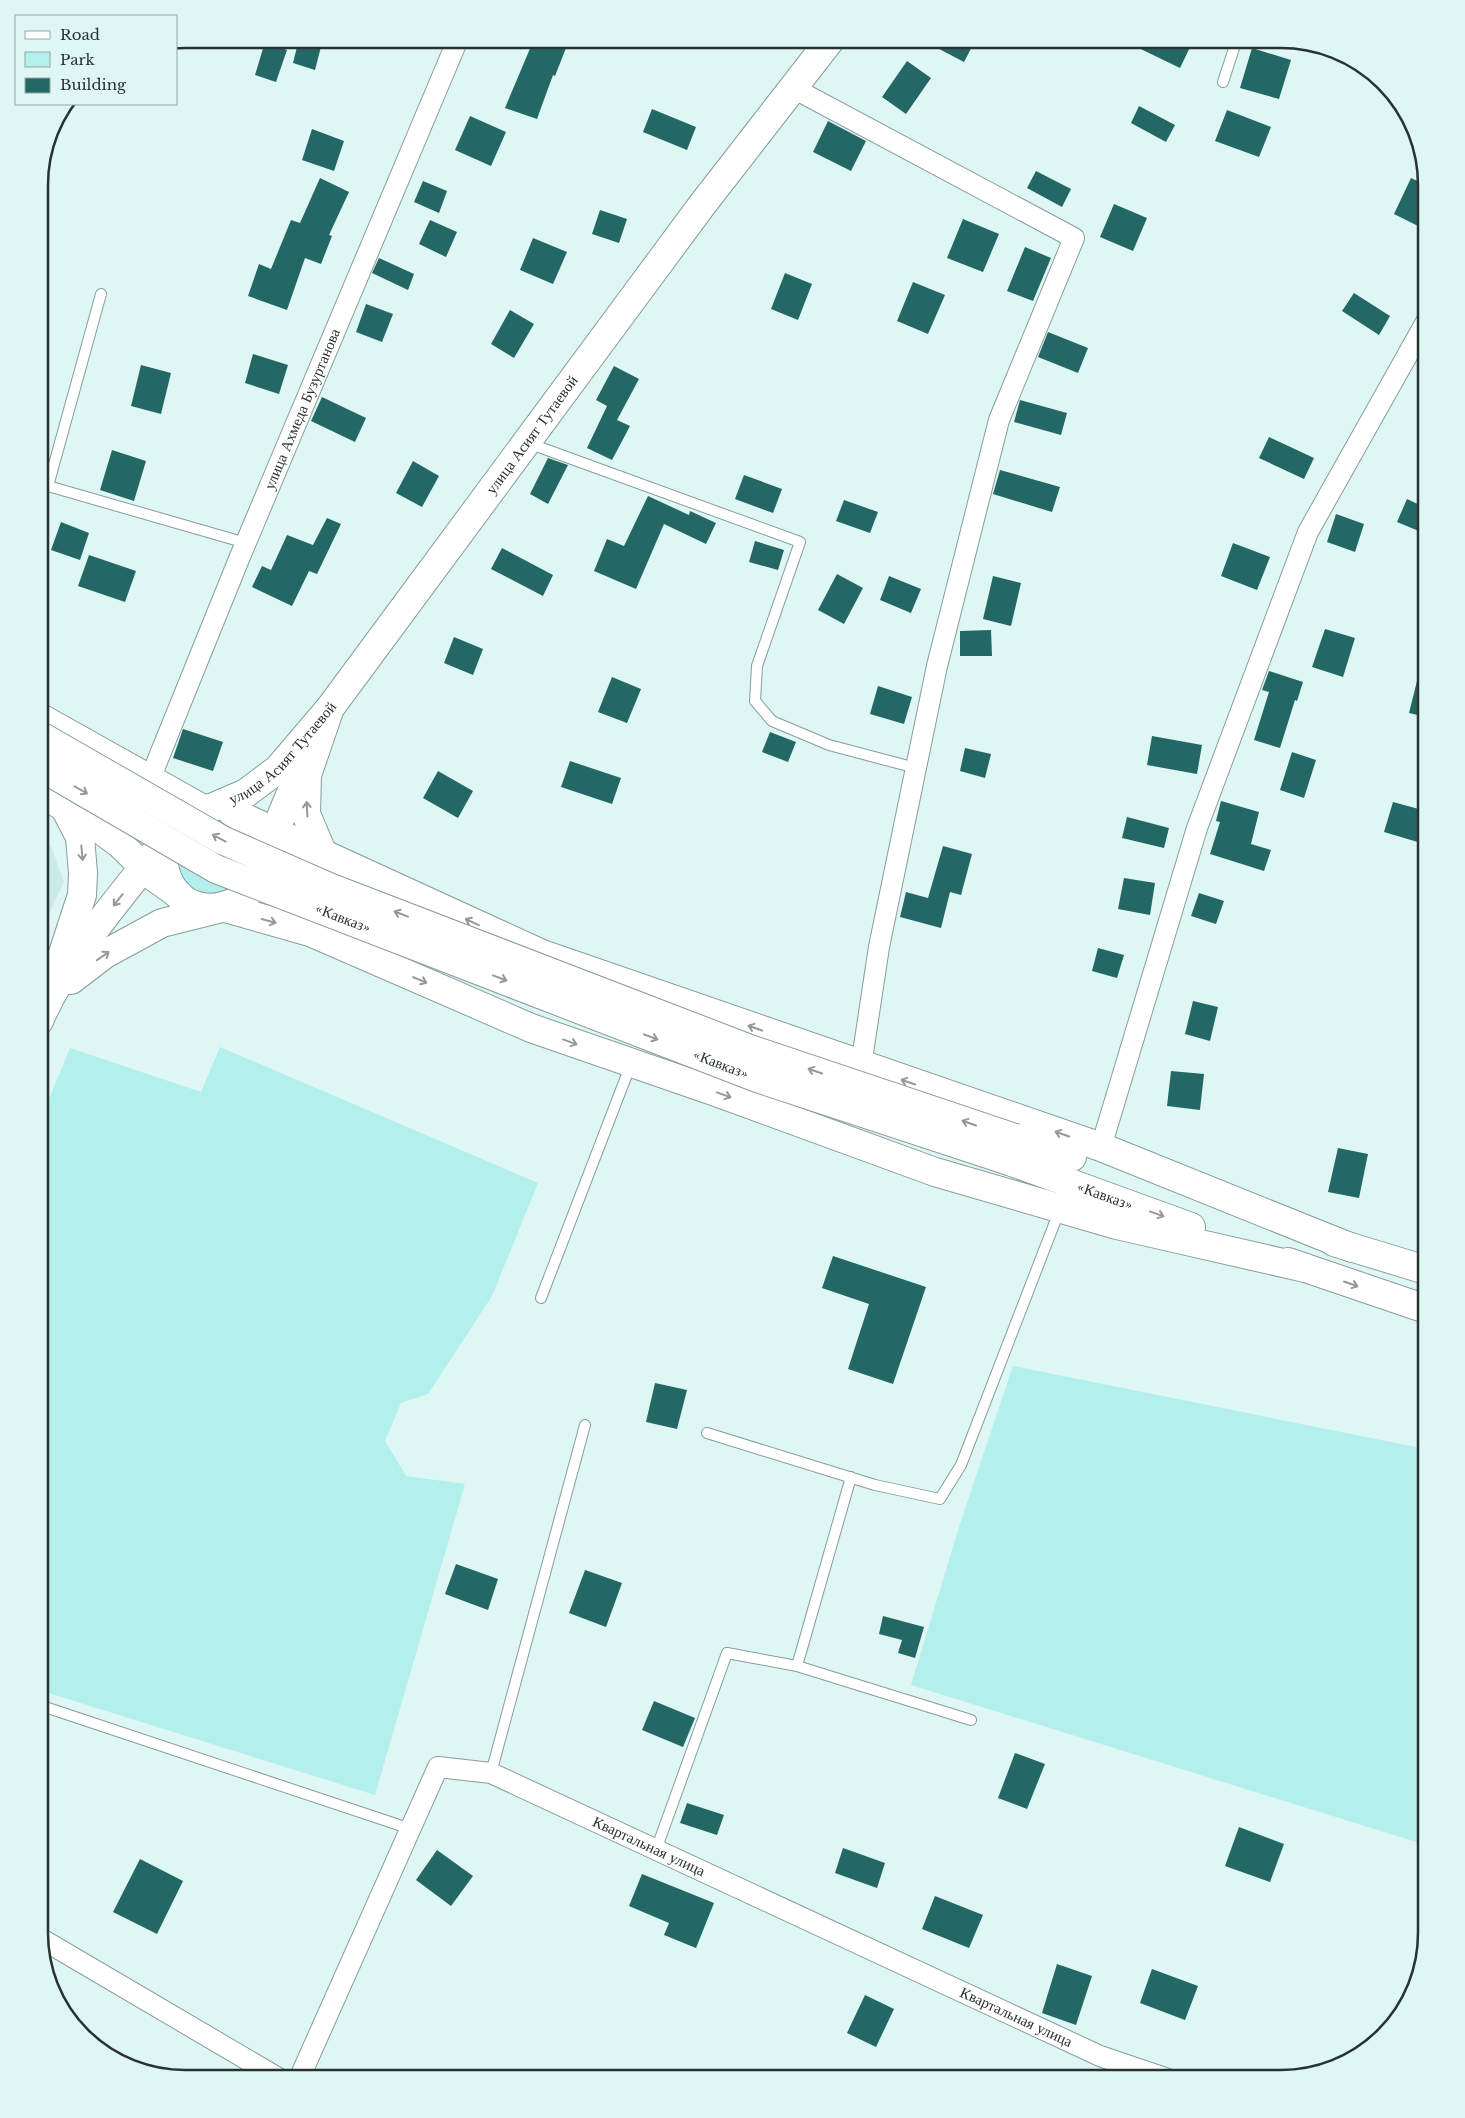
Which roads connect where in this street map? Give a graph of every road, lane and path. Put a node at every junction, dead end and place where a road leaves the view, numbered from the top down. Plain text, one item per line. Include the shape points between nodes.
1 (454, 48) edge
2 (824, 48) edge
3 (1234, 48) edge
4 (1223, 82) dead end
5 (793, 88) junction
6 (101, 294) dead end
7 (1418, 336) edge
8 (527, 442) junction
9 (246, 543) junction
10 (330, 708) junction
11 (48, 722) edge
12 (48, 741) edge
13 (916, 768) junction
14 (48, 771) edge
15 (150, 779) junction
16 (48, 798) edge
17 (65, 808) junction
18 (207, 808) junction
19 (242, 818) junction
20 (275, 831) junction
21 (169, 834) junction
22 (323, 854) junction
23 (263, 862) junction
24 (143, 868) junction
25 (178, 894) junction
26 (222, 908) junction
27 (49, 996) junction
28 (631, 1064) junction
29 (861, 1066) junction
30 (1101, 1147) junction
31 (1014, 1150) junction
32 (1060, 1209) junction
33 (1352, 1248) junction
34 (1305, 1268) junction
35 (1418, 1268) edge
36 (541, 1298) dead end
37 (1418, 1306) edge
38 (585, 1425) dead end
39 (708, 1433) dead end
40 (851, 1477) junction
41 (797, 1666) junction
42 (48, 1708) edge
43 (971, 1720) dead end
44 (491, 1773) junction
45 (410, 1829) junction
46 (656, 1850) junction
47 (49, 1943) edge
48 (265, 2070) edge
49 (303, 2070) edge
50 (1141, 2070) edge

1 - 9 street, улица Ахмеда Бузуртанова
2 - 5 main road, улица Асият Тутаевой
3 - 4 lane
5 - 8 main road, улица Асият Тутаевой
5 - 13 street via 1074,238 999,420 937,666
6 - 9 lane via 48,486
7 - 30 street via 1308,532 1197,828
8 - 10 main road, улица Асият Тутаевой
8 - 13 lane via 800,542 757,666 755,701 772,721 828,745
9 - 15 street, улица Ахмеда Бузуртанова
10 - 18 main road, улица Асият Тутаевой via 278,769 246,793
10 - 20 main road via 302,763
22 -> 10 main road via 306,814 307,776
11 - 15 main road
31 -> 12 main road, «Кавказ», bridge via 329,887 222,840
13 - 29 street via 880,947
14 -> 31 main road, «Кавказ», bridge via 216,869 757,1078
15 - 18 main road
16 - 17 main road
17 - 24 main road via 120,844
17 -> 27 main road via 80,837 82,895
18 - 19 main road via 228,810
18 - 21 main road via 178,822
19 - 20 main road
19 - 23 main road via 262,845
20 - 22 main road
20 - 23 main road
21 - 24 main road
21 - 25 main road via 164,849 164,866 168,881
29 -> 22 main road via 542,954
23 - 26 main road via 259,878 250,892 238,902
24 - 25 main road
24 -> 27 main road
25 - 26 main road via 206,908
27 -> 26 main road via 106,954 154,927
26 -> 28 main road via 310,932 531,1028
28 -> 32 main road via 935,1172
28 - 36 lane
30 -> 29 main road
30 - 33 main road
31 - 33 main road, «Кавказ»
31 -> 34 main road, «Кавказ»
32 - 34 main road
32 - 40 lane via 962,1465 940,1499
33 - 35 main road, «Кавказ»
34 -> 37 main road, «Кавказ»
38 - 44 lane
39 - 40 lane
40 - 41 lane
41 - 43 lane
41 - 46 lane via 727,1652
42 - 45 lane
44 - 45 street, Квартальная улица via 438,1767
44 - 46 street, Квартальная улица
45 - 49 street, Квартальная улица
46 - 50 street, Квартальная улица via 1100,2056
47 - 48 street

